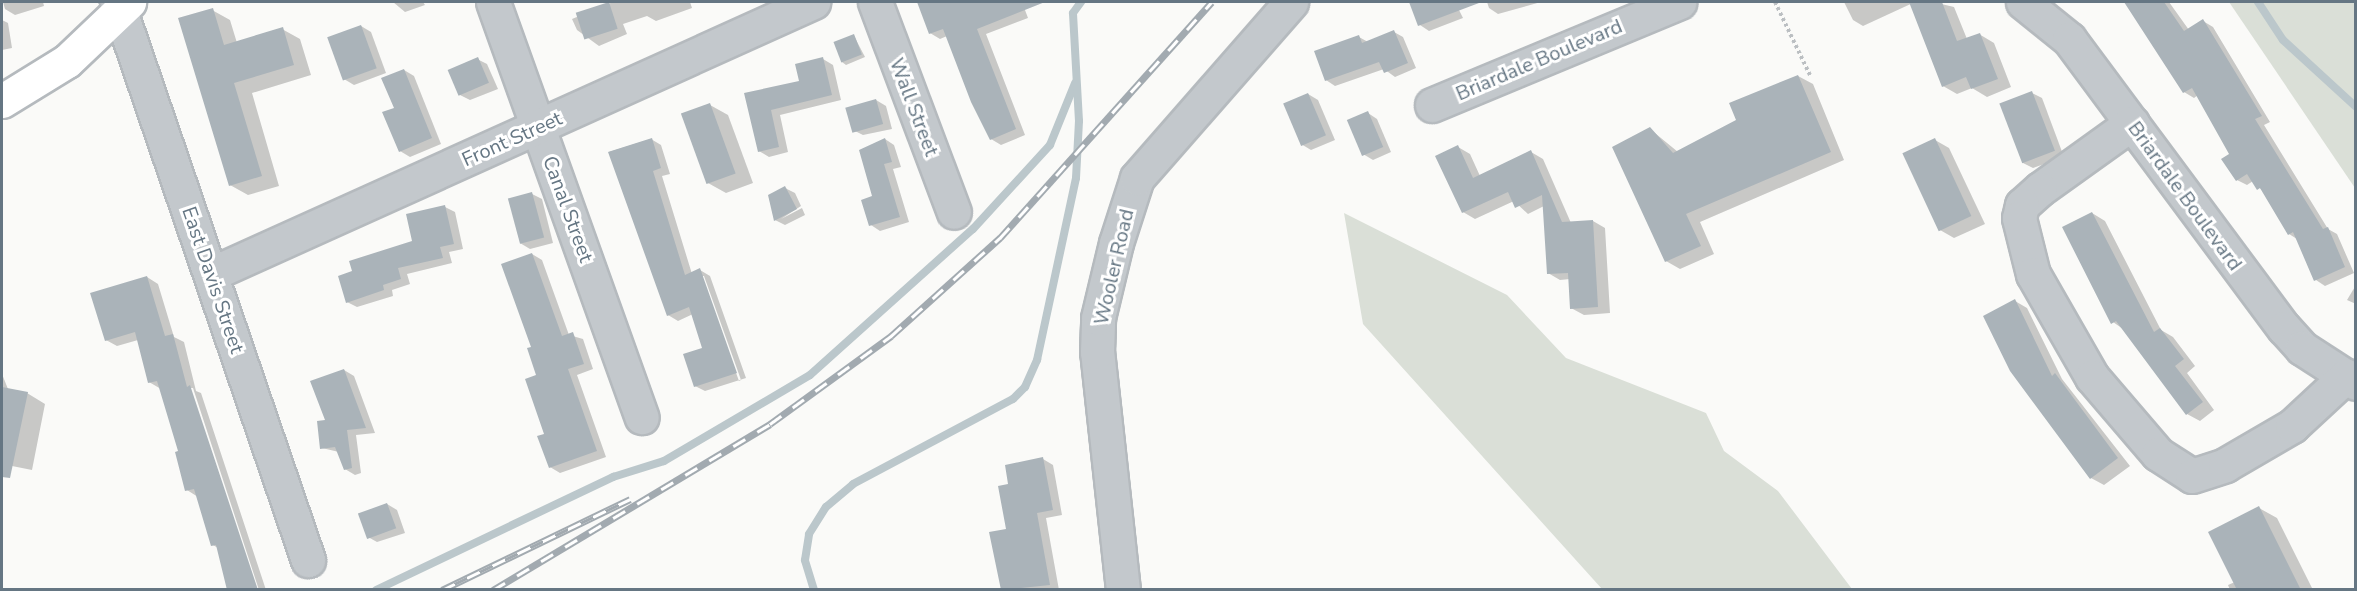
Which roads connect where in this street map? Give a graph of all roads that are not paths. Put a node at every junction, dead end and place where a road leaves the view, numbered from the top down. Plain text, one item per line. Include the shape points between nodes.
1 (493, 2) edge
2 (813, 2) edge
3 (875, 2) edge
4 (1291, 2) edge
5 (1679, 2) edge
6 (2023, 2) edge
7 (122, 5) edge
8 (1636, 10) edge
9 (2, 101) edge
10 (1432, 105) dead end
11 (2132, 123) junction
12 (538, 128) junction
13 (954, 212) dead end
14 (211, 274) junction
15 (2351, 379) edge
16 (642, 417) dead end
17 (308, 560) dead end
18 (1123, 590) edge

1 - 12 street, Canal Street
2 - 12 street, Front Street
3 - 13 street, Wall Street
4 - 18 street, Wooler Road via 1137,178 1116,243 1098,318 1097,352
5 - 8 street, Briardale Boulevard
6 - 11 street, Briardale Boulevard via 2069,39
7 - 9 main road via 67,60
7 - 14 street, East Davis Street
8 - 10 street, Briardale Boulevard
11 - 15 street, Briardale Boulevard via 2284,328 2302,348
11 - 15 street via 2040,189 2022,205 2019,218 2033,274 2092,377 2158,454 2192,476 2225,465 2292,426
12 - 14 street, Front Street
12 - 16 street, Canal Street
14 - 17 street, East Davis Street

